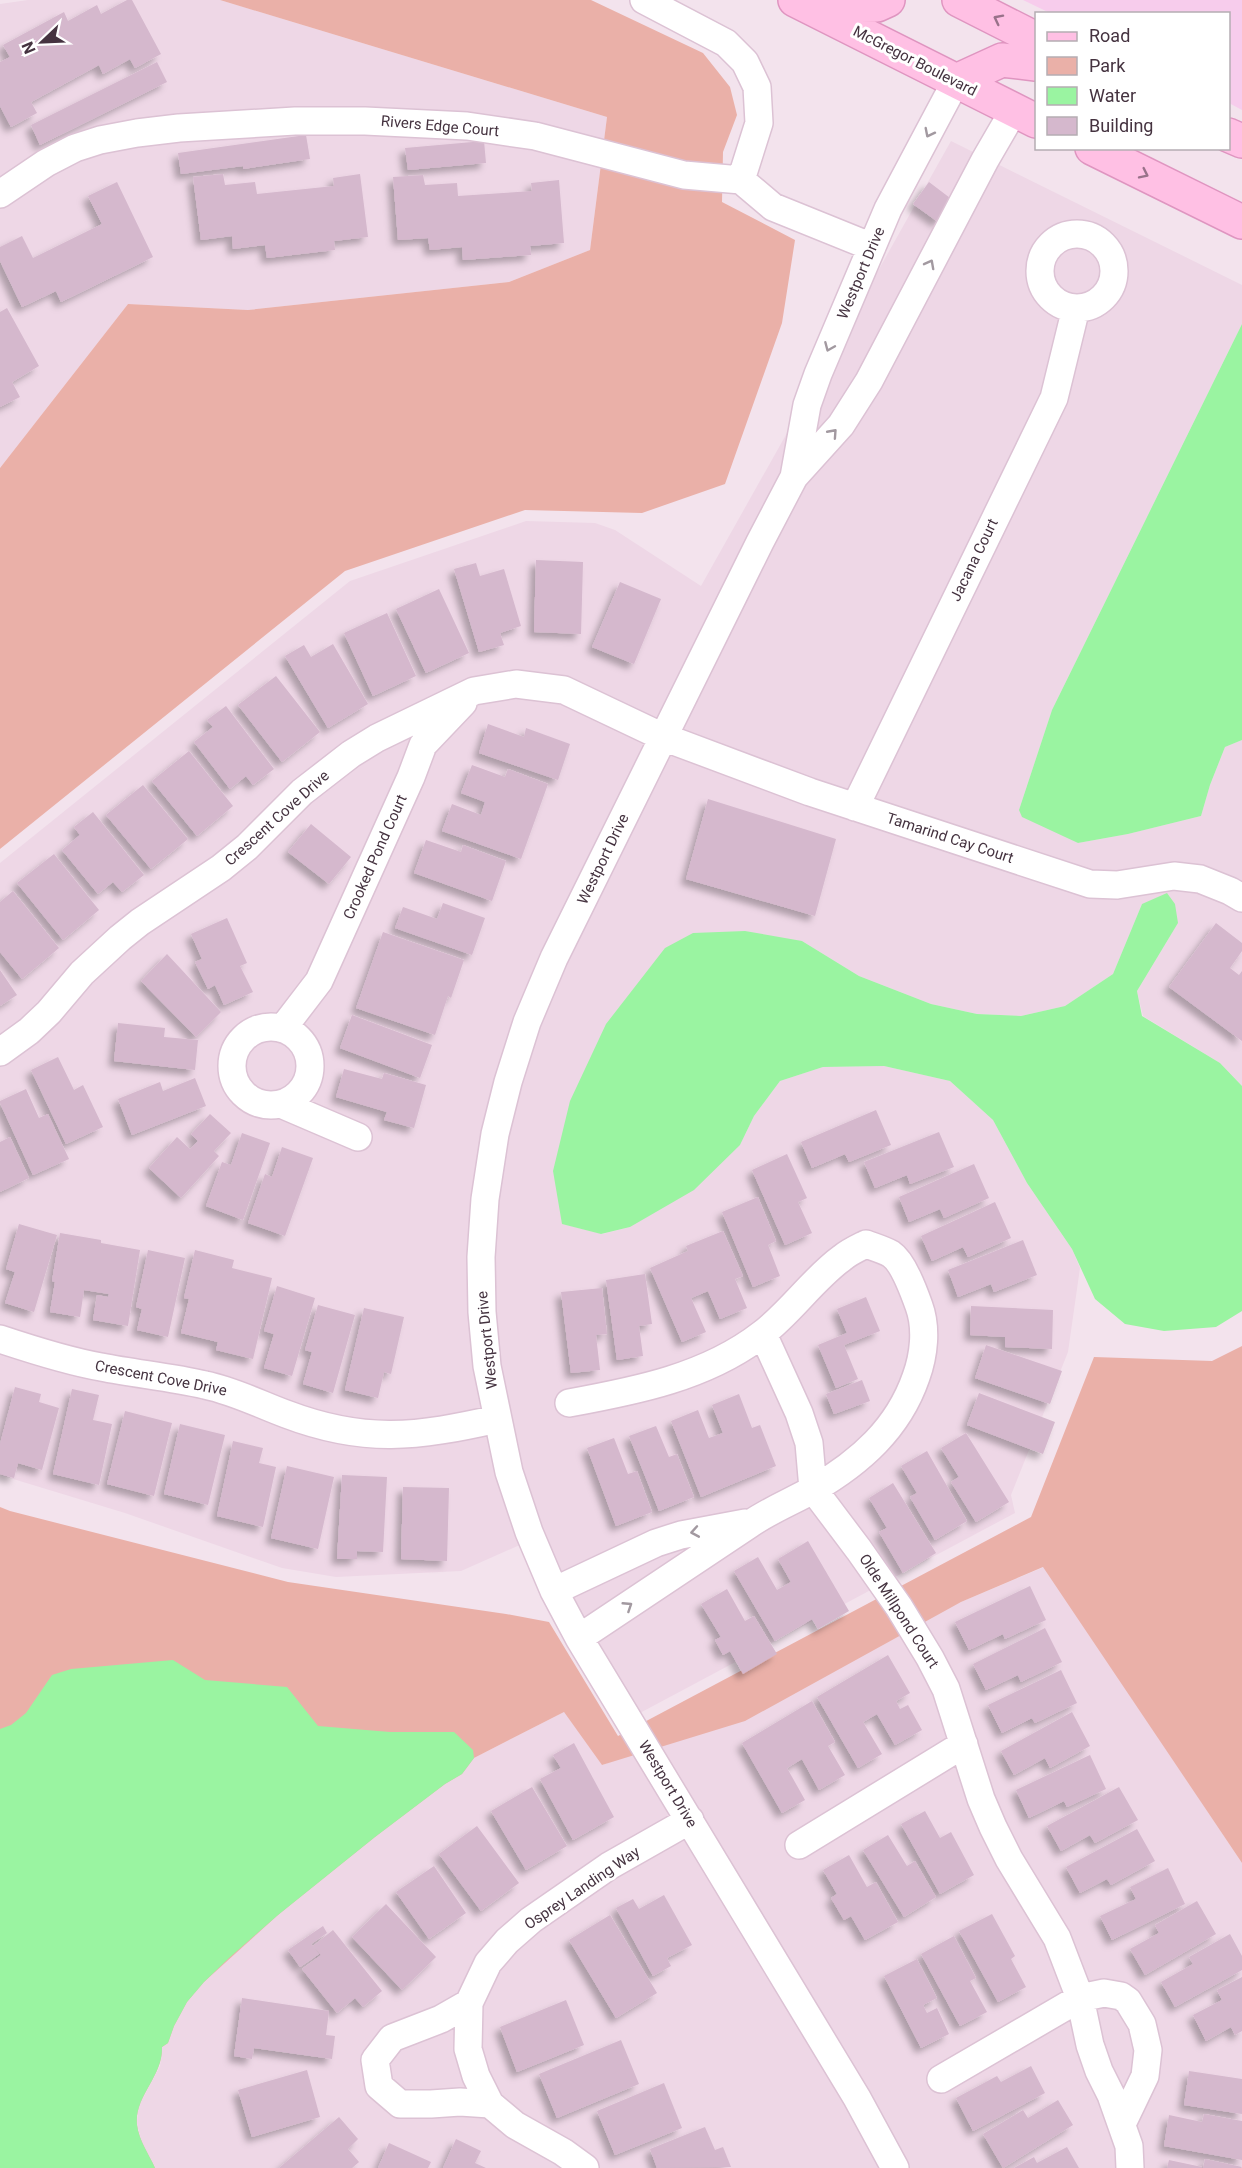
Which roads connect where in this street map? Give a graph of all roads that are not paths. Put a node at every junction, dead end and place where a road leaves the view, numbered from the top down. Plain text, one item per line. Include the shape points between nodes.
1 (644, 0) edge
2 (888, 0) edge
3 (959, 0) edge
4 (800, 3) edge
5 (1035, 38) edge
6 (1035, 64) edge
7 (956, 81) junction
8 (1025, 115) edge
9 (1096, 150) edge
10 (741, 180) junction
11 (0, 194) edge
12 (1242, 222) edge
13 (872, 247) junction
14 (1076, 308) dead end
15 (794, 477) junction
16 (474, 691) junction
17 (663, 737) junction
18 (855, 807) junction
19 (1242, 898) edge
20 (283, 1028) junction
21 (0, 1052) edge
22 (281, 1104) junction
23 (358, 1137) dead end
24 (763, 1334) junction
25 (0, 1339) edge
26 (568, 1403) dead end
27 (497, 1419) junction
28 (813, 1489) junction
29 (752, 1522) junction
30 (554, 1591) junction
31 (579, 1638) junction
32 (964, 1744) junction
33 (690, 1820) junction
34 (799, 1845) dead end
35 (1080, 1998) junction
36 (469, 2003) junction
37 (941, 2079) dead end
38 (490, 2104) junction
39 (1122, 2124) junction
40 (585, 2168) edge
41 (895, 2168) edge
42 (1130, 2168) edge

1 - 10 street via 726,43 746,62 757,87 759,123
2 - 4 main road via 877,4
5 -> 3 main road
4 - 7 main road, McGregor Boulevard
6 - 7 main road via 1002,60
7 - 8 main road, McGregor Boulevard
7 -> 13 street, Westport Drive
15 -> 8 street, Westport Drive via 841,425 869,381 985,160
9 -> 12 main road
10 - 11 street, Rivers Edge Court via 684,175 535,136 467,126 295,121 137,132 100,140 46,163
10 - 13 street via 773,207
13 -> 15 street, Westport Drive via 807,405
14 - 18 street, Jacana Court via 1054,398
15 - 17 street, Westport Drive
16 - 17 street, Crescent Cove Drive via 516,684 564,690
16 - 20 street, Crooked Pond Court via 423,745 319,981
16 - 21 street, Crescent Cove Drive via 377,738 326,772 247,848 120,938 29,1031
17 - 18 street, Tamarind Cay Court
17 - 27 street, Westport Drive via 554,958 527,1022 495,1134 481,1257 487,1366
18 - 19 street, Tamarind Cay Court via 1090,884 1117,885 1174,876 1200,879
20 - 22 street via 303,1043 310,1067 302,1090
20 - 22 street via 270,1026 245,1035 232,1058 236,1084 244,1095 255,1102
22 - 23 street
24 - 26 street via 684,1375 629,1392
24 - 28 street via 788,1385 805,1433
24 - 28 street via 842,1258 866,1244 893,1255 910,1282 921,1311 924,1342 919,1368 898,1416 863,1455
25 - 27 street, Crescent Cove Drive via 98,1367 232,1391 338,1430 394,1436
27 - 30 street, Westport Drive via 522,1512
28 - 29 street
28 - 32 street, Olde Millpond Court via 859,1550 930,1658 946,1689
29 -> 30 street via 681,1534
31 -> 29 street
30 - 31 street, Westport Drive
31 - 33 street, Westport Drive
32 - 34 street
32 - 35 street, Olde Millpond Court via 993,1827 1057,1938
33 - 36 street, Osprey Landing Way via 609,1866 531,1920 488,1963
33 - 41 street, Westport Drive
35 - 37 street
35 - 39 street, Olde Millpond Court via 1090,2045
35 - 39 street via 1104,1993 1121,1996 1142,2024 1148,2050 1145,2076
36 - 38 street, Osprey Landing Way via 468,2049
36 - 38 street via 392,2038 375,2060 379,2086 400,2104
38 - 40 street, Osprey Landing Way via 515,2125
39 - 42 street, Olde Millpond Court

